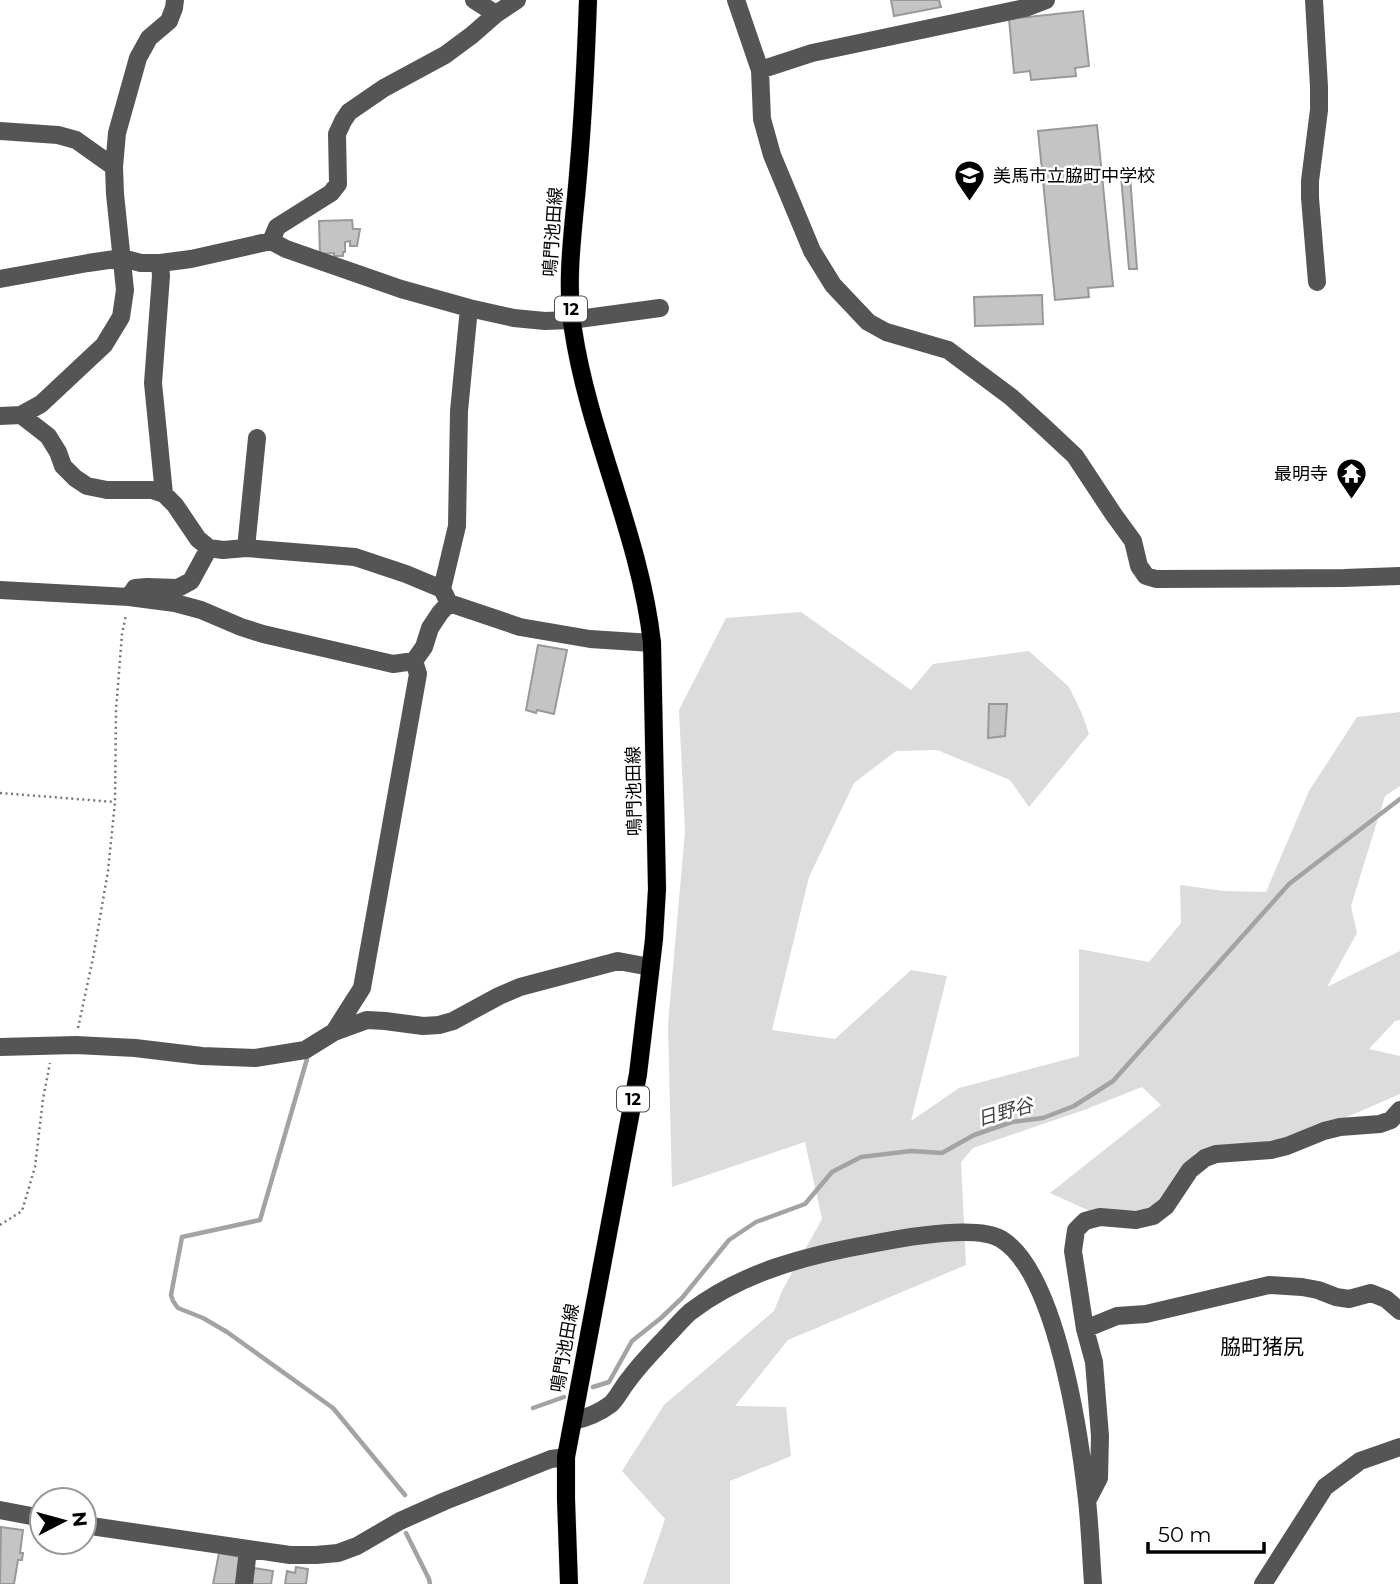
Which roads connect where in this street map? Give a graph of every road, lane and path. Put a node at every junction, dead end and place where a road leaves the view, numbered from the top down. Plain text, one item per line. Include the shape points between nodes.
1 (175, 0) edge
2 (474, 0) edge
3 (517, 0) edge
4 (588, 0) edge
5 (736, 0) edge
6 (1046, 0) edge
7 (1314, 0) edge
8 (496, 14) junction
9 (760, 70) junction
10 (0, 131) edge
11 (114, 167) junction
12 (271, 241) junction
13 (122, 258) junction
14 (160, 263) junction
15 (0, 279) edge
16 (1317, 282) dead end
17 (469, 308) junction
18 (660, 308) dead end
19 (571, 320) junction
20 (21, 415) junction
21 (0, 416) edge
22 (257, 438) dead end
23 (164, 494) junction
24 (209, 548) junction
25 (246, 548) junction
26 (1400, 576) edge
27 (0, 590) edge
28 (446, 596) junction
29 (129, 597) junction
30 (652, 643) junction
31 (414, 661) junction
32 (0, 793) edge
33 (115, 802) junction
34 (650, 967) junction
35 (334, 1032) junction
36 (76, 1045) junction
37 (54, 1046) junction
38 (0, 1047) edge
39 (1400, 1110) edge
40 (0, 1225) edge
41 (1400, 1311) edge
42 (1086, 1329) junction
43 (573, 1421) junction
44 (1400, 1447) edge
45 (566, 1457) junction
46 (1087, 1501) junction
47 (0, 1510) edge
48 (28, 1515) edge
49 (98, 1527) edge
50 (248, 1550) junction
51 (244, 1584) edge
52 (569, 1584) edge
53 (1093, 1584) edge
54 (1263, 1584) edge

1 - 11 street via 169,21 149,38 138,58 117,133
2 - 8 street
3 - 8 street
4 - 19 main road, 鳴門池田線 / 12
5 - 9 street
6 - 9 street via 812,53
7 - 16 street via 1320,87 1310,198
8 - 12 street via 445,55 349,112 337,134 338,184 277,228
9 - 26 street via 762,119 772,155 812,251 833,285 886,332 947,350 1052,434 1075,456 1133,541 1146,576
10 - 11 street via 76,140
11 - 13 street
12 - 14 street
12 - 17 street via 401,289
13 - 14 street
13 - 15 street
13 - 20 street via 125,290 121,317 104,345 41,404
14 - 23 street via 153,383
17 - 19 street via 514,318
17 - 28 street via 459,411 457,526
18 - 19 street
19 - 30 main road, 鳴門池田線 / 12 via 581,373 637,564
20 - 21 street
20 - 23 street via 48,436 63,466 87,486
22 - 25 street
23 - 24 street
24 - 25 street
24 - 29 street via 191,581 178,588 135,588
25 - 28 street via 355,557 406,575
27 - 29 street
28 - 30 street via 520,627
28 - 31 street
29 - 31 street via 175,603 263,634 393,664
29 - 33 path via 116,710
30 - 34 main road, 鳴門池田線 / 12 via 657,889
31 - 35 street via 418,674 362,988
32 - 33 path
33 - 36 path via 106,883
34 - 35 street via 618,961 520,987 439,1025 368,1020
34 - 43 main road, 鳴門池田線 / 12 via 638,1074
35 - 36 street via 304,1050 255,1058
36 - 37 street
37 - 38 street
37 - 40 path via 35,1167 22,1211
39 - 42 street via 1380,1124 1340,1127 1271,1150 1216,1154 1191,1170 1166,1206 1153,1216 1085,1221 1076,1230 1073,1251
41 - 42 street via 1371,1293 1349,1299 1269,1284 1146,1314 1117,1316
42 - 46 street via 1094,1362 1100,1436 1099,1478
43 - 45 main road, 鳴門池田線 / 12
43 - 46 street via 612,1403 689,1313 760,1272 839,1249 968,1231 1000,1238 1032,1273 1063,1361
44 - 54 street via 1360,1461 1325,1487
45 - 50 street via 445,1501 338,1553 290,1555
45 - 52 main road, 鳴門池田線 / 12
46 - 53 street
47 - 48 street
49 - 50 street
50 - 51 street

